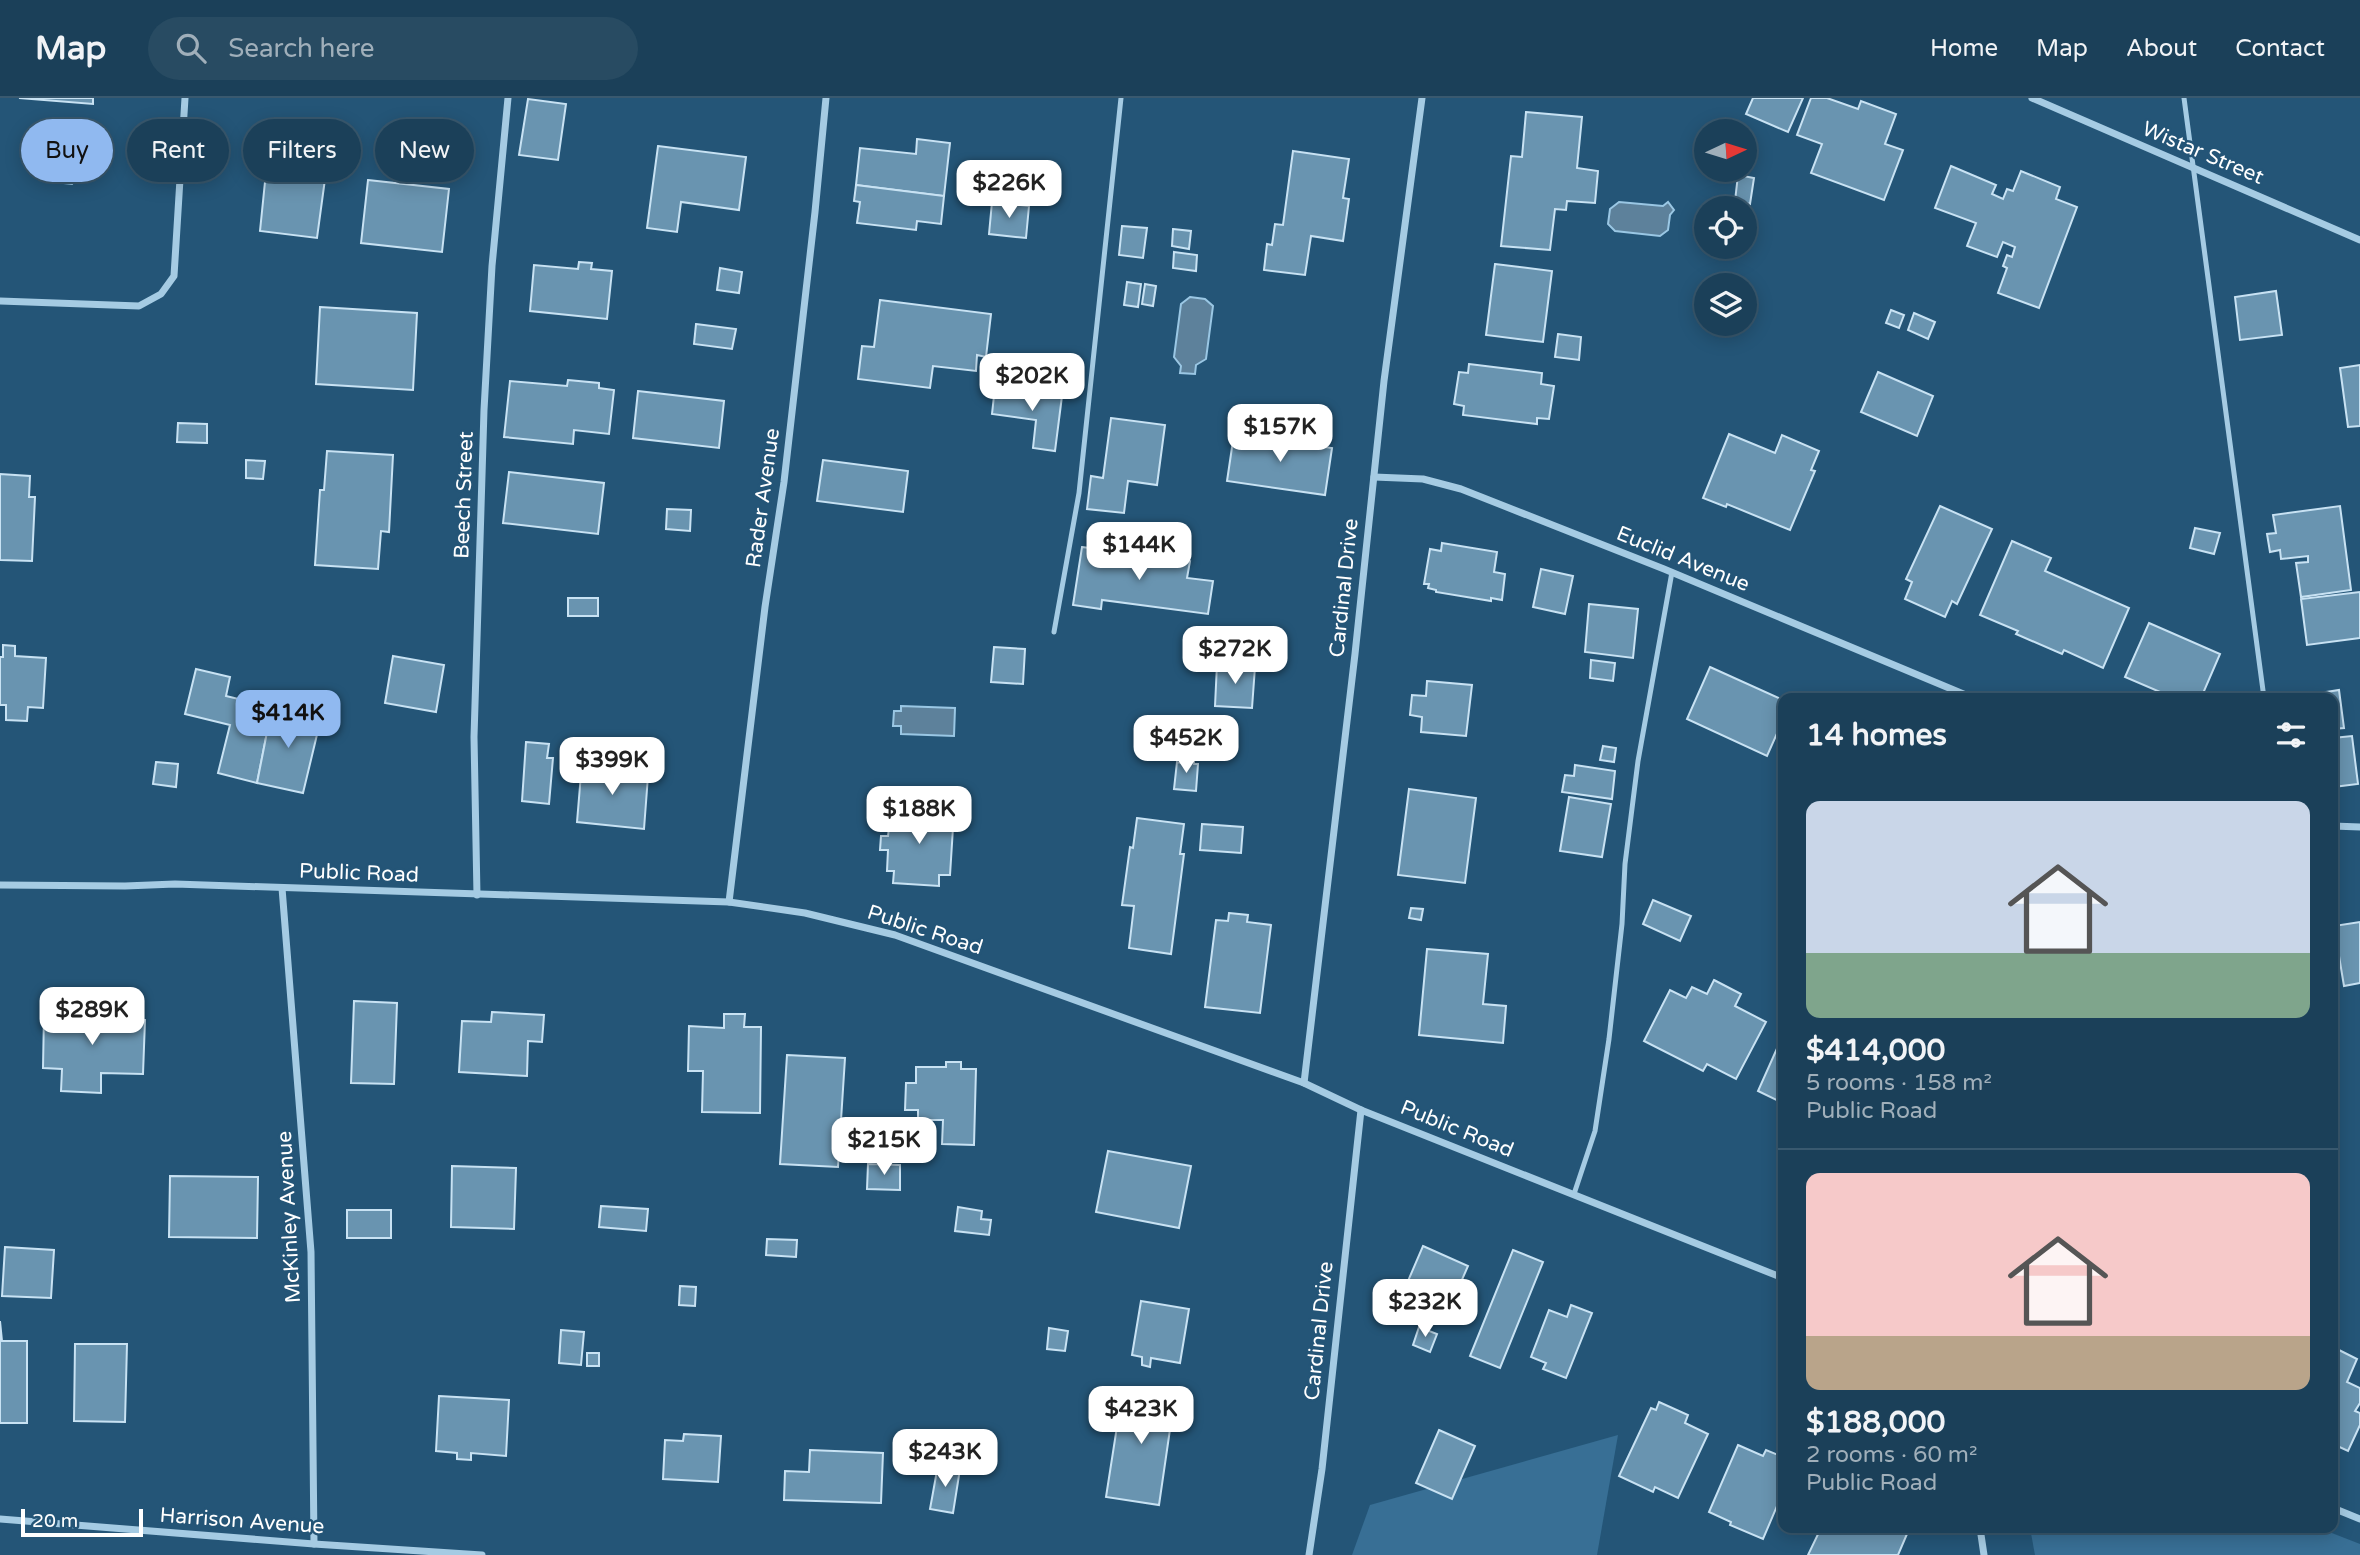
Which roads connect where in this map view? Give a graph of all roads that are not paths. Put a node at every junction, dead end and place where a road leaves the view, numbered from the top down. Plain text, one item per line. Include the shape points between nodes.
1 (185, 98) edge
2 (508, 98) edge
3 (826, 98) edge
4 (1121, 98) edge
5 (1422, 98) edge
6 (2032, 98) edge
7 (2184, 98) edge
8 (2193, 168) junction
9 (2360, 240) edge
10 (0, 301) edge
11 (1374, 477) junction
12 (1672, 572) junction
13 (1054, 632) dead end
14 (1961, 693) edge
15 (2263, 693) edge
16 (2338, 826) edge
17 (2360, 827) edge
18 (0, 885) edge
19 (282, 888) junction
20 (477, 895) junction
21 (729, 902) junction
22 (1304, 1083) junction
23 (1361, 1110) junction
24 (1574, 1194) junction
25 (1778, 1276) edge
26 (2338, 1510) edge
27 (0, 1519) edge
28 (2360, 1519) edge
29 (1981, 1533) edge
30 (314, 1545) junction
31 (482, 1555) edge
32 (1309, 1555) edge
33 (1984, 1555) edge

1 - 10 street via 174,276 161,294 139,306
2 - 20 street, Beech Street via 484,410 474,737
3 - 21 street, Rader Avenue via 816,212
4 - 13 lane via 1079,493
5 - 11 street, Cardinal Drive
6 - 8 street, Wistar Street
7 - 8 lane
8 - 9 street, Wistar Street
8 - 15 lane
11 - 12 street, Euclid Avenue via 1423,479 1461,489
11 - 22 street, Cardinal Drive
12 - 14 street, Euclid Avenue
12 - 24 lane via 1638,761 1595,1131
16 - 17 street
18 - 19 street, Public Road
19 - 20 street, Public Road
19 - 30 street, McKinley Avenue via 311,1252
20 - 21 street, Public Road
21 - 22 street, Public Road via 805,913 895,936
22 - 23 street, Public Road
23 - 24 street, Public Road
23 - 32 street, Cardinal Drive
24 - 25 street, Public Road
26 - 28 street
27 - 30 street, Harrison Avenue
29 - 33 street
30 - 31 street, Harrison Avenue

